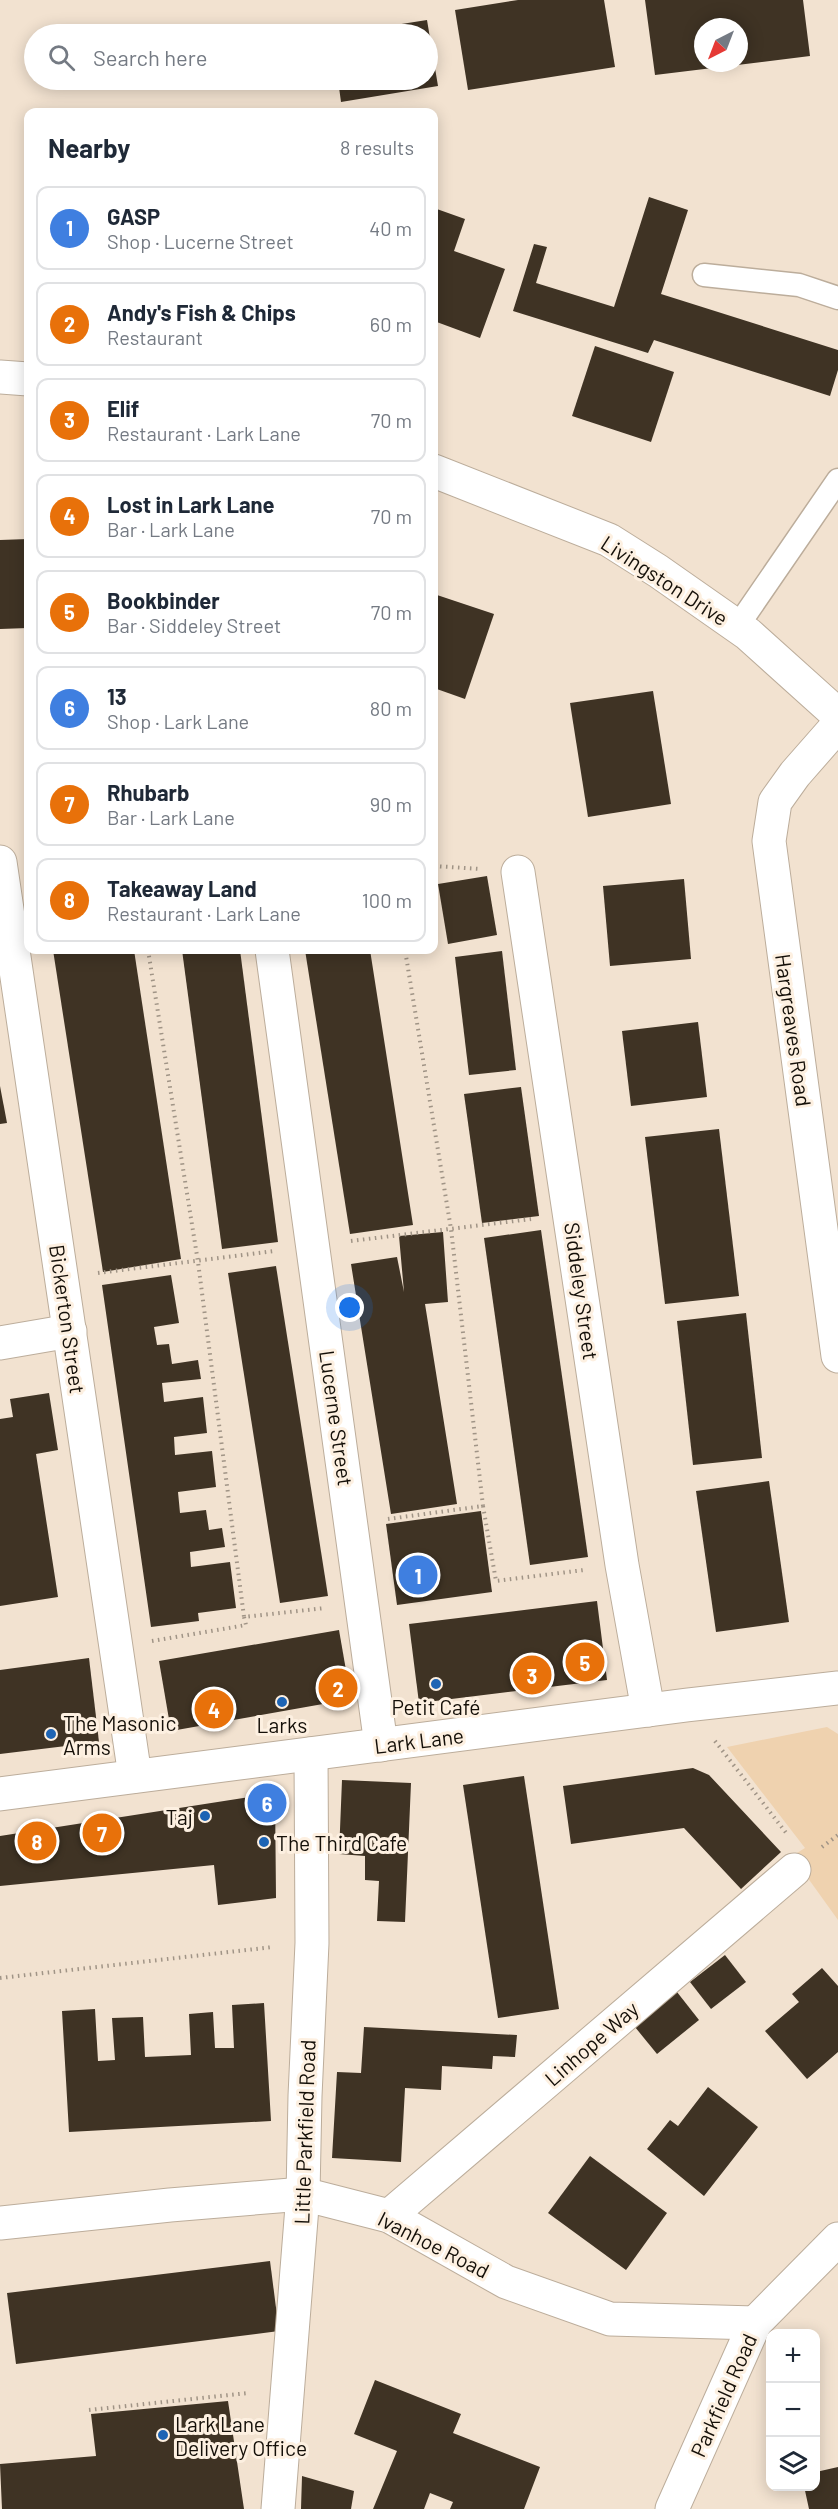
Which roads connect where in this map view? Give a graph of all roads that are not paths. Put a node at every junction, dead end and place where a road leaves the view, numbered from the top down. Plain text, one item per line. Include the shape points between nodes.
1 (704, 275) dead end
2 (838, 298) edge
3 (0, 377) edge
4 (24, 379) edge
5 (438, 473) edge
6 (838, 480) edge
7 (737, 627) junction
8 (838, 715) edge
9 (838, 725) edge
10 (0, 862) edge
11 (518, 872) road end
12 (273, 954) edge
13 (70, 1331) junction
14 (0, 1343) edge
15 (838, 1356) edge
16 (838, 1688) edge
17 (648, 1710) junction
18 (381, 1745) junction
19 (311, 1754) junction
20 (135, 1776) junction
21 (0, 1794) edge
22 (794, 1870) road end
23 (303, 2194) junction
24 (389, 2216) junction
25 (0, 2223) edge
26 (838, 2239) edge
27 (755, 2323) junction
28 (278, 2509) edge
29 (672, 2509) edge

1 - 2 lane via 799,285
3 - 4 street
5 - 7 street, Livingston Drive via 609,540
6 - 7 lane
7 - 8 street, Livingston Drive
9 - 15 street, Hargreaves Road via 775,802 769,841
10 - 13 street, Bickerton Street
11 - 17 street, Siddeley Street via 622,1565
12 - 18 street, Lucerne Street
13 - 14 street
13 - 20 street, Bickerton Street
16 - 17 street, Lark Lane
17 - 18 street, Lark Lane
18 - 19 street, Lark Lane
19 - 20 street, Lark Lane
19 - 23 street, Little Parkfield Road via 312,1943
20 - 21 street, Lark Lane
22 - 24 street, Linhope Way
23 - 24 street, Ivanhoe Road
23 - 25 street, Ivanhoe Road
23 - 28 street, Little Parkfield Road
24 - 27 street, Ivanhoe Road via 506,2282 610,2319
26 - 27 street, Parkfield Road
27 - 29 street, Parkfield Road

